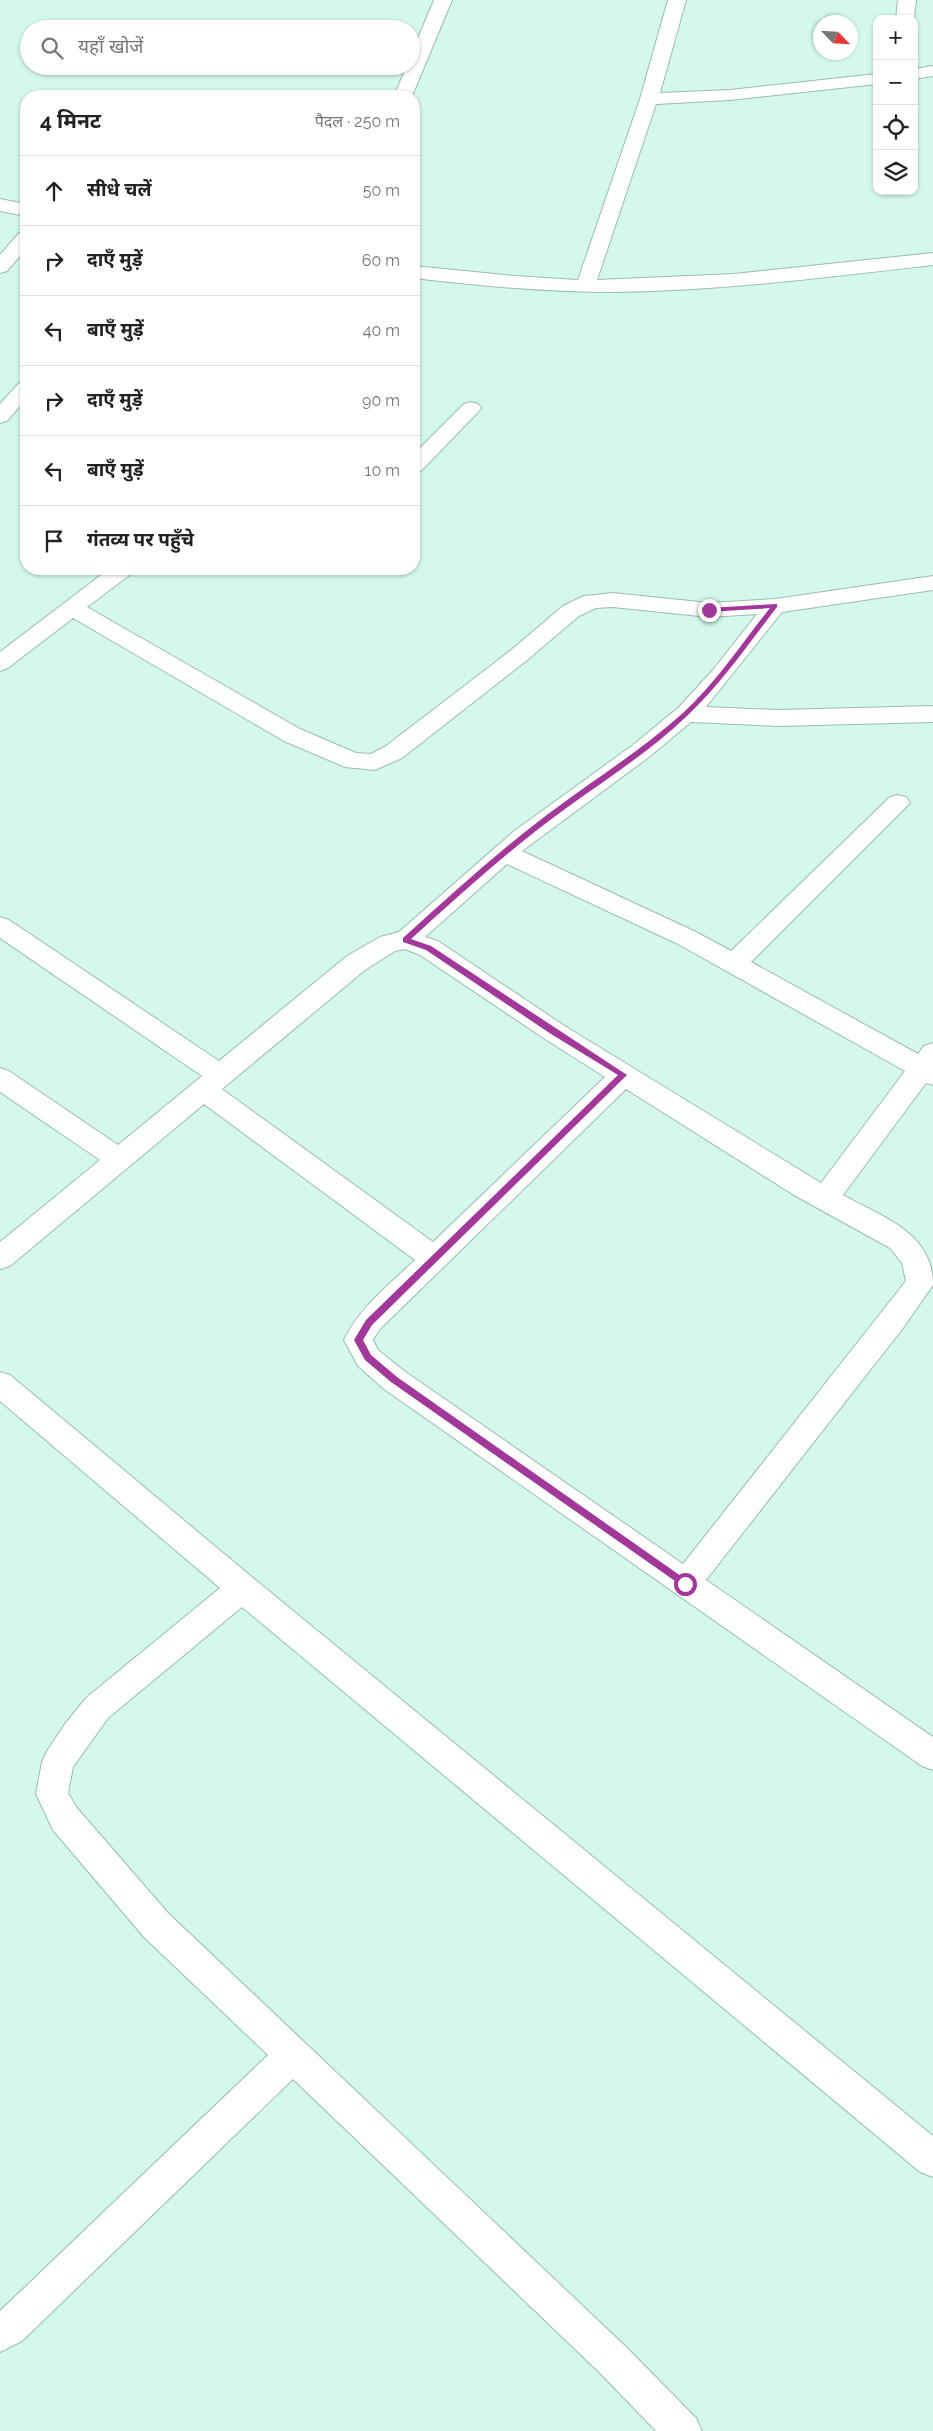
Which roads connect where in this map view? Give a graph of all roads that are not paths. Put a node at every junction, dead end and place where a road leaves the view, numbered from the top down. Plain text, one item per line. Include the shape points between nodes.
1 (442, 0) edge
2 (677, 0) edge
3 (907, 0) edge
4 (905, 15) edge
5 (420, 54) edge
6 (933, 71) edge
7 (918, 73) edge
8 (412, 75) edge
9 (873, 80) edge
10 (405, 90) edge
11 (649, 99) junction
12 (0, 205) edge
13 (20, 209) edge
14 (20, 244) edge
15 (933, 260) edge
16 (0, 267) edge
17 (420, 273) edge
18 (586, 285) junction
19 (20, 394) edge
20 (471, 408) dead end
21 (0, 417) edge
22 (420, 460) edge
23 (115, 575) edge
24 (933, 583) edge
25 (775, 606) junction
26 (72, 608) junction
27 (0, 663) edge
28 (686, 714) junction
29 (933, 714) edge
30 (898, 803) dead end
31 (506, 853) junction
32 (6, 939) edge
33 (406, 940) junction
34 (733, 964) junction
35 (929, 1066) edge
36 (624, 1075) junction
37 (213, 1083) junction
38 (2, 1084) edge
39 (120, 1160) junction
40 (826, 1197) junction
41 (0, 1258) edge
42 (434, 1258) junction
43 (0, 1384) edge
44 (685, 1584) junction
45 (242, 1588) junction
46 (933, 1755) edge
47 (293, 2055) junction
48 (933, 2159) edge
49 (0, 2333) edge
50 (683, 2431) edge

1 - 5 street
2 - 11 street
3 - 4 street
6 - 7 street
8 - 10 street
9 - 11 street
11 - 18 street
12 - 13 street
14 - 16 street
15 - 18 street via 740,281
17 - 18 street via 498,282
19 - 21 street
20 - 22 street
23 - 26 street
24 - 25 street
25 - 26 street via 709,610 613,600 592,601 571,611 394,752 375,762 353,761 292,735
25 - 28 street
26 - 27 street
28 - 29 street via 779,718
28 - 31 street
30 - 34 street
31 - 33 street
31 - 34 street via 687,938
32 - 37 street
33 - 36 street via 428,948
33 - 37 street via 389,943 356,963
34 - 35 street
35 - 40 street
36 - 40 street via 804,1187
36 - 42 street
37 - 39 street
37 - 42 street
38 - 39 street
39 - 41 street
40 - 44 street via 900,1240 915,1259 920,1283
42 - 44 street via 369,1322 358,1340 368,1358
43 - 45 street
44 - 46 street
45 - 47 street via 97,1708 58,1762 52,1794 65,1819 156,1925
45 - 48 street
47 - 49 street via 9,2328
47 - 50 street via 613,2360

